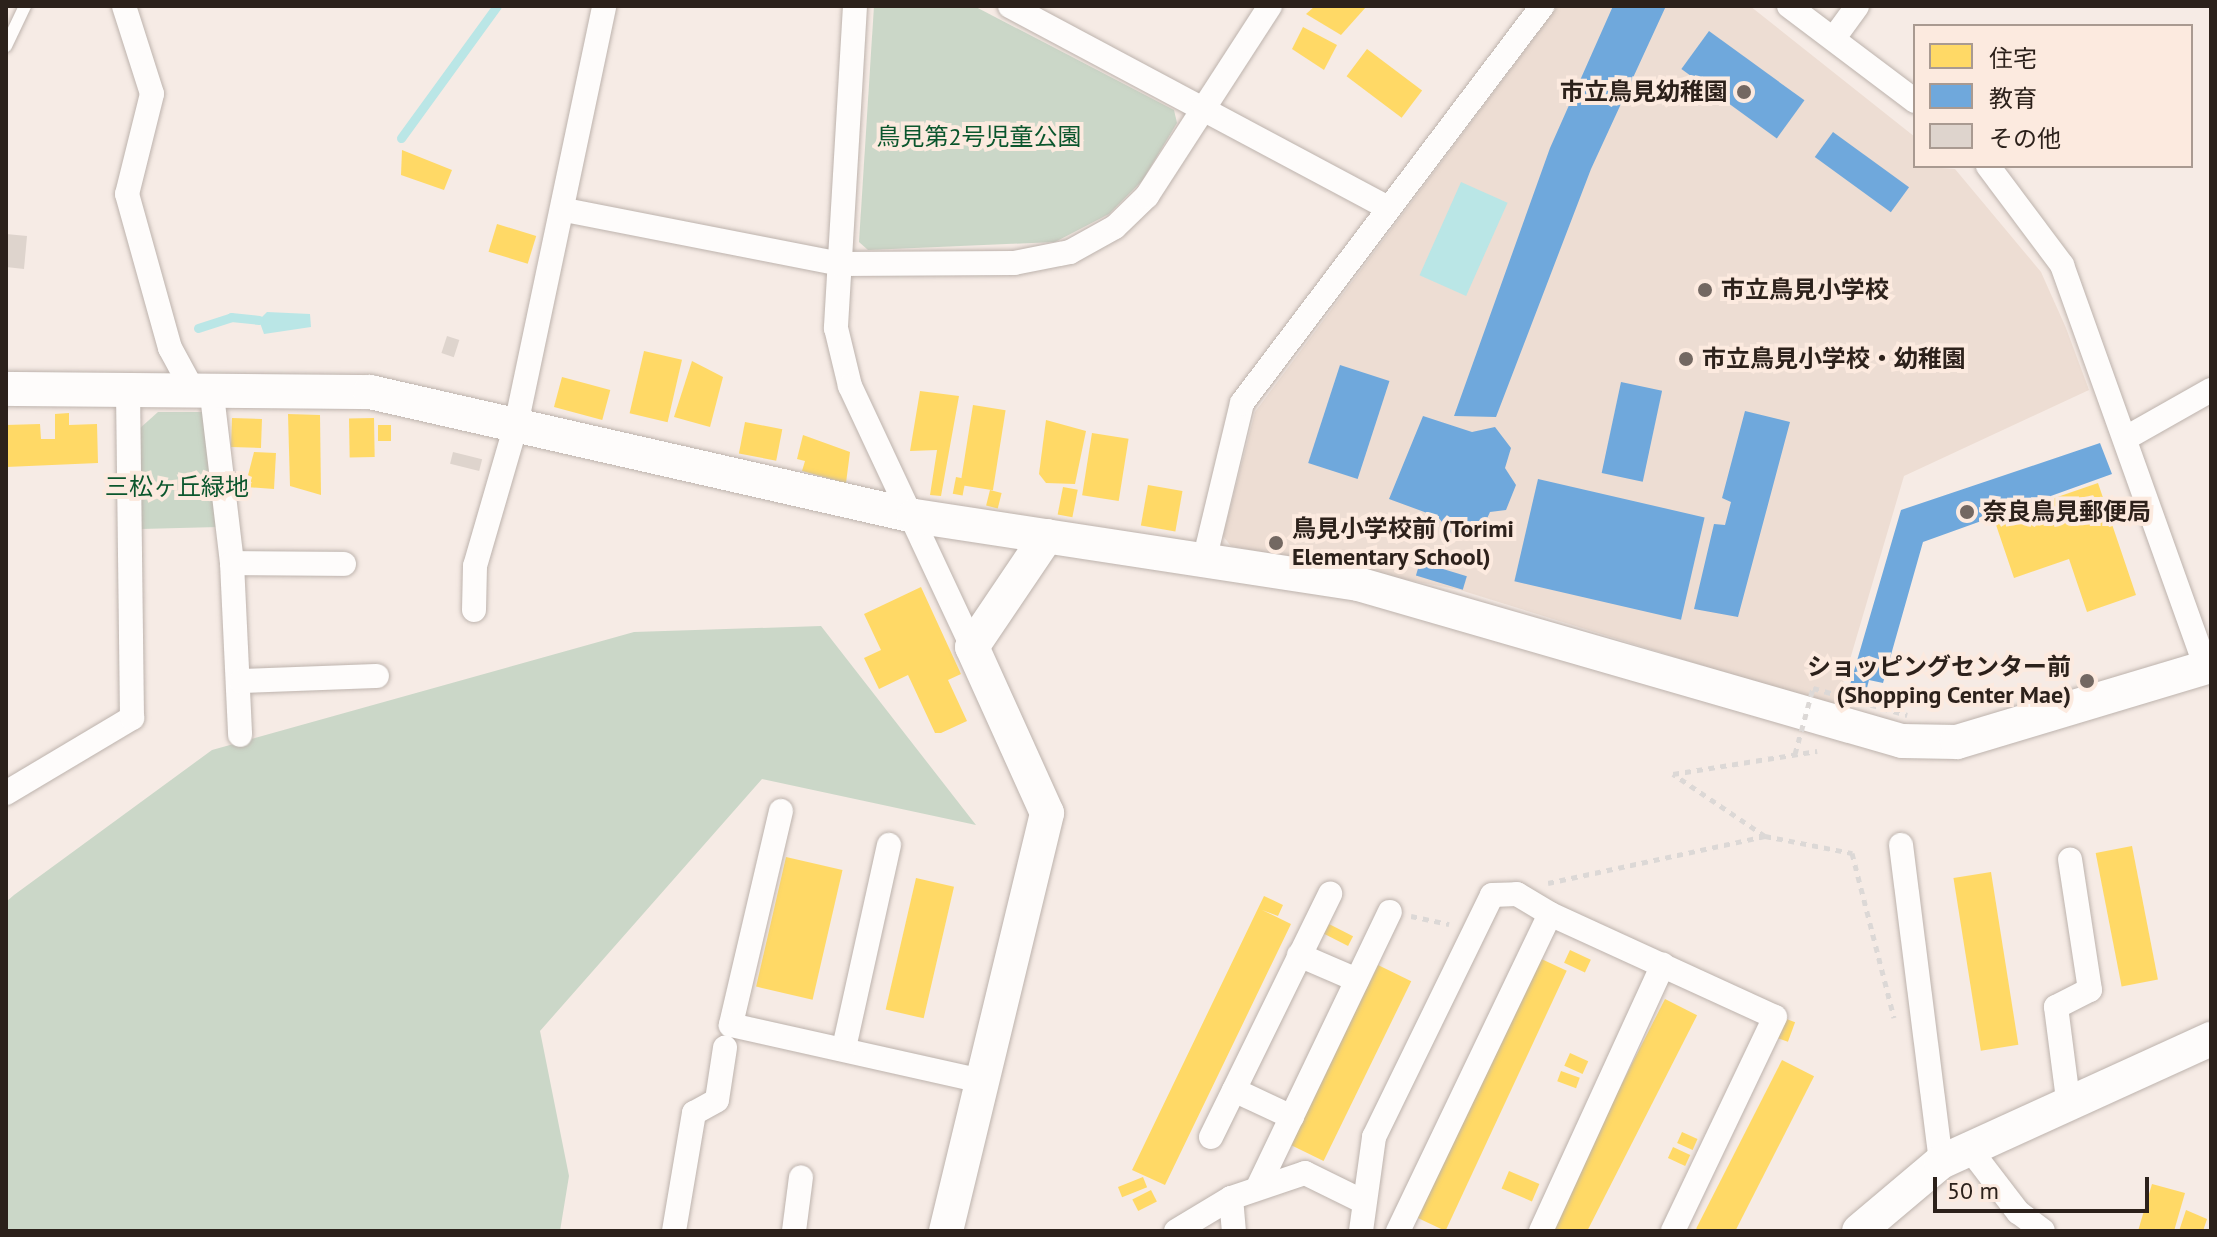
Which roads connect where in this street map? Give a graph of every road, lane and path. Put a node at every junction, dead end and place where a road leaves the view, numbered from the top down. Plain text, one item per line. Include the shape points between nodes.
1 (25, 6) edge
2 (124, 6) edge
3 (604, 6) edge
4 (855, 6) edge
5 (1010, 6) edge
6 (1270, 6) edge
7 (1542, 6) edge
8 (1789, 6) edge
9 (1857, 6) edge
10 (1834, 38) junction
11 (6, 46) edge
12 (1913, 99) edge
13 (1202, 111) junction
14 (1989, 168) edge
15 (1388, 208) junction
16 (565, 210) junction
17 (841, 264) junction
18 (6, 389) edge
19 (2211, 390) edge
20 (203, 394) junction
21 (128, 395) junction
22 (516, 425) junction
23 (2126, 438) junction
24 (914, 516) junction
25 (1047, 536) junction
26 (1205, 557) junction
27 (232, 563) junction
28 (344, 564) dead end
29 (474, 610) dead end
30 (972, 647) junction
31 (2209, 672) edge
32 (377, 676) dead end
33 (241, 681) junction
34 (1907, 715) dead end
35 (240, 735) dead end
36 (1826, 750) dead end
37 (1795, 754) junction
38 (6, 793) edge
39 (781, 811) dead end
40 (1765, 836) junction
41 (889, 845) dead end
42 (1901, 845) dead end
43 (2070, 860) dead end
44 (1330, 894) dead end
45 (1492, 895) junction
46 (1390, 912) dead end
47 (1550, 914) junction
48 (1299, 955) junction
49 (1663, 965) junction
50 (1357, 980) junction
51 (1895, 1023) dead end
52 (2211, 1039) edge
53 (725, 1048) dead end
54 (844, 1048) junction
55 (986, 1082) junction
56 (1234, 1090) junction
57 (2069, 1107) junction
58 (1292, 1117) junction
59 (1211, 1137) dead end
60 (1955, 1155) junction
61 (801, 1177) dead end
62 (1258, 1187) junction
63 (1231, 1198) junction
64 (1362, 1201) junction
65 (674, 1231) edge
66 (794, 1231) edge
67 (946, 1231) edge
68 (1176, 1231) edge
69 (1234, 1231) edge
70 (1361, 1231) edge
71 (1398, 1231) edge
72 (1541, 1231) edge
73 (1673, 1231) edge
74 (1859, 1231) edge
75 (2043, 1231) edge

1 - 11 lane
2 - 20 street via 152,94 127,194 170,348
3 - 16 street
4 - 17 street
5 - 13 street
6 - 13 street
7 - 15 street
8 - 10 street
9 - 10 street
10 - 12 street
13 - 15 street
13 - 17 street via 1147,196 1115,227 1070,252 1014,263
14 - 23 street via 2062,265
15 - 26 street via 1242,403
16 - 17 street
16 - 22 street
17 - 24 street via 836,328 850,386
18 - 21 street
19 - 23 street
20 - 21 street
20 - 22 street via 370,392
20 - 27 street
21 - 38 street via 132,718
22 - 24 street
22 - 29 street via 475,566
23 - 31 street
24 - 25 street
24 - 30 street
25 - 26 street
25 - 30 street
26 - 31 street via 1466,610 1902,741 1957,742
27 - 28 street
27 - 33 street
30 - 55 street via 1047,813
32 - 33 street
33 - 35 street
34 - 37 path, bridge via 1813,688
36 - 37 path
37 - 40 path via 1673,774
39 - 54 street via 731,1025
40 - 45 path
40 - 51 path via 1852,853
41 - 54 street
42 - 60 street
43 - 57 street via 2090,990 2056,1007
44 - 48 street
45 - 47 street via 1517,894
45 - 64 street via 1374,1137
46 - 50 street
47 - 49 street
47 - 71 street
48 - 50 street
48 - 56 street
49 - 72 street
49 - 73 street via 1775,1017
50 - 58 street
52 - 57 street
53 - 65 street via 717,1100 694,1113
54 - 55 street
55 - 67 street
56 - 58 street
56 - 59 street
57 - 60 street
58 - 62 street
60 - 74 street
60 - 75 street
61 - 66 street
62 - 63 street
62 - 64 street via 1305,1173
63 - 68 street
63 - 69 street
64 - 70 street

